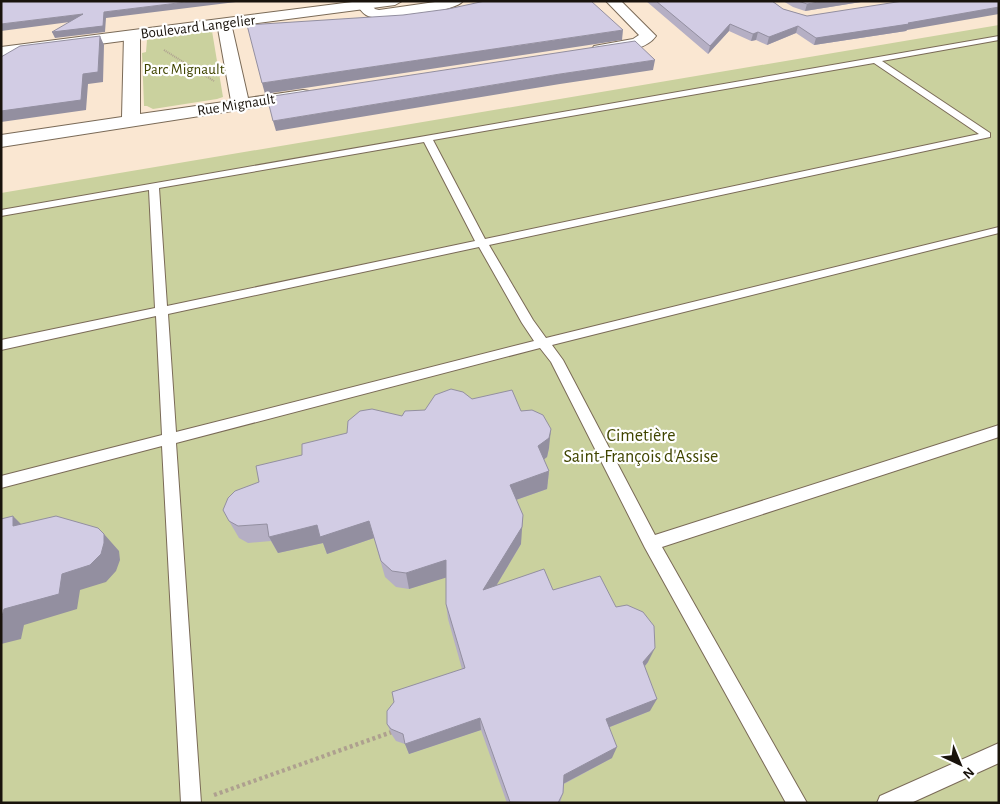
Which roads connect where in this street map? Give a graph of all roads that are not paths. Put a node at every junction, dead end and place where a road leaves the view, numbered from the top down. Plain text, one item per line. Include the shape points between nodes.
1 (318, 1) edge
2 (395, 1) edge
3 (456, 1) edge
4 (613, 1) edge
5 (364, 5) junction
6 (224, 23) junction
7 (132, 35) junction
8 (999, 38) edge
9 (1, 42) edge
10 (1, 52) edge
11 (581, 52) edge
12 (875, 60) junction
13 (318, 92) edge
14 (240, 104) junction
15 (131, 121) junction
16 (993, 135) edge
17 (427, 138) junction
18 (1, 141) edge
19 (154, 186) junction
20 (1, 213) edge
21 (996, 233) edge
22 (482, 243) junction
23 (160, 311) junction
24 (543, 343) junction
25 (1, 345) edge
26 (999, 431) edge
27 (168, 439) junction
28 (1, 482) edge
29 (651, 543) junction
30 (999, 753) edge
31 (191, 803) edge
32 (797, 803) edge
33 (887, 803) edge

1 - 9 street, Boulevard Langelier
2 - 5 street, Boulevard Langelier
3 - 5 street via 378,14 370,12
4 - 11 street via 647,33 647,38 637,43
5 - 6 street, Boulevard Langelier
6 - 7 street, Boulevard Langelier
6 - 14 street
7 - 10 street, Boulevard Langelier
7 - 15 street
8 - 12 lane
12 - 16 lane
12 - 17 lane
13 - 14 street, Rue Mignault
14 - 15 street, Rue Mignault
15 - 18 street, Rue Mignault
16 - 22 lane
17 - 19 lane
17 - 22 lane
19 - 20 lane
19 - 23 lane
21 - 24 lane
22 - 23 lane
22 - 24 lane
23 - 25 lane
23 - 27 lane
24 - 27 lane
24 - 29 lane via 556,360
26 - 29 lane
27 - 28 lane
27 - 31 lane
29 - 32 lane
30 - 33 lane

